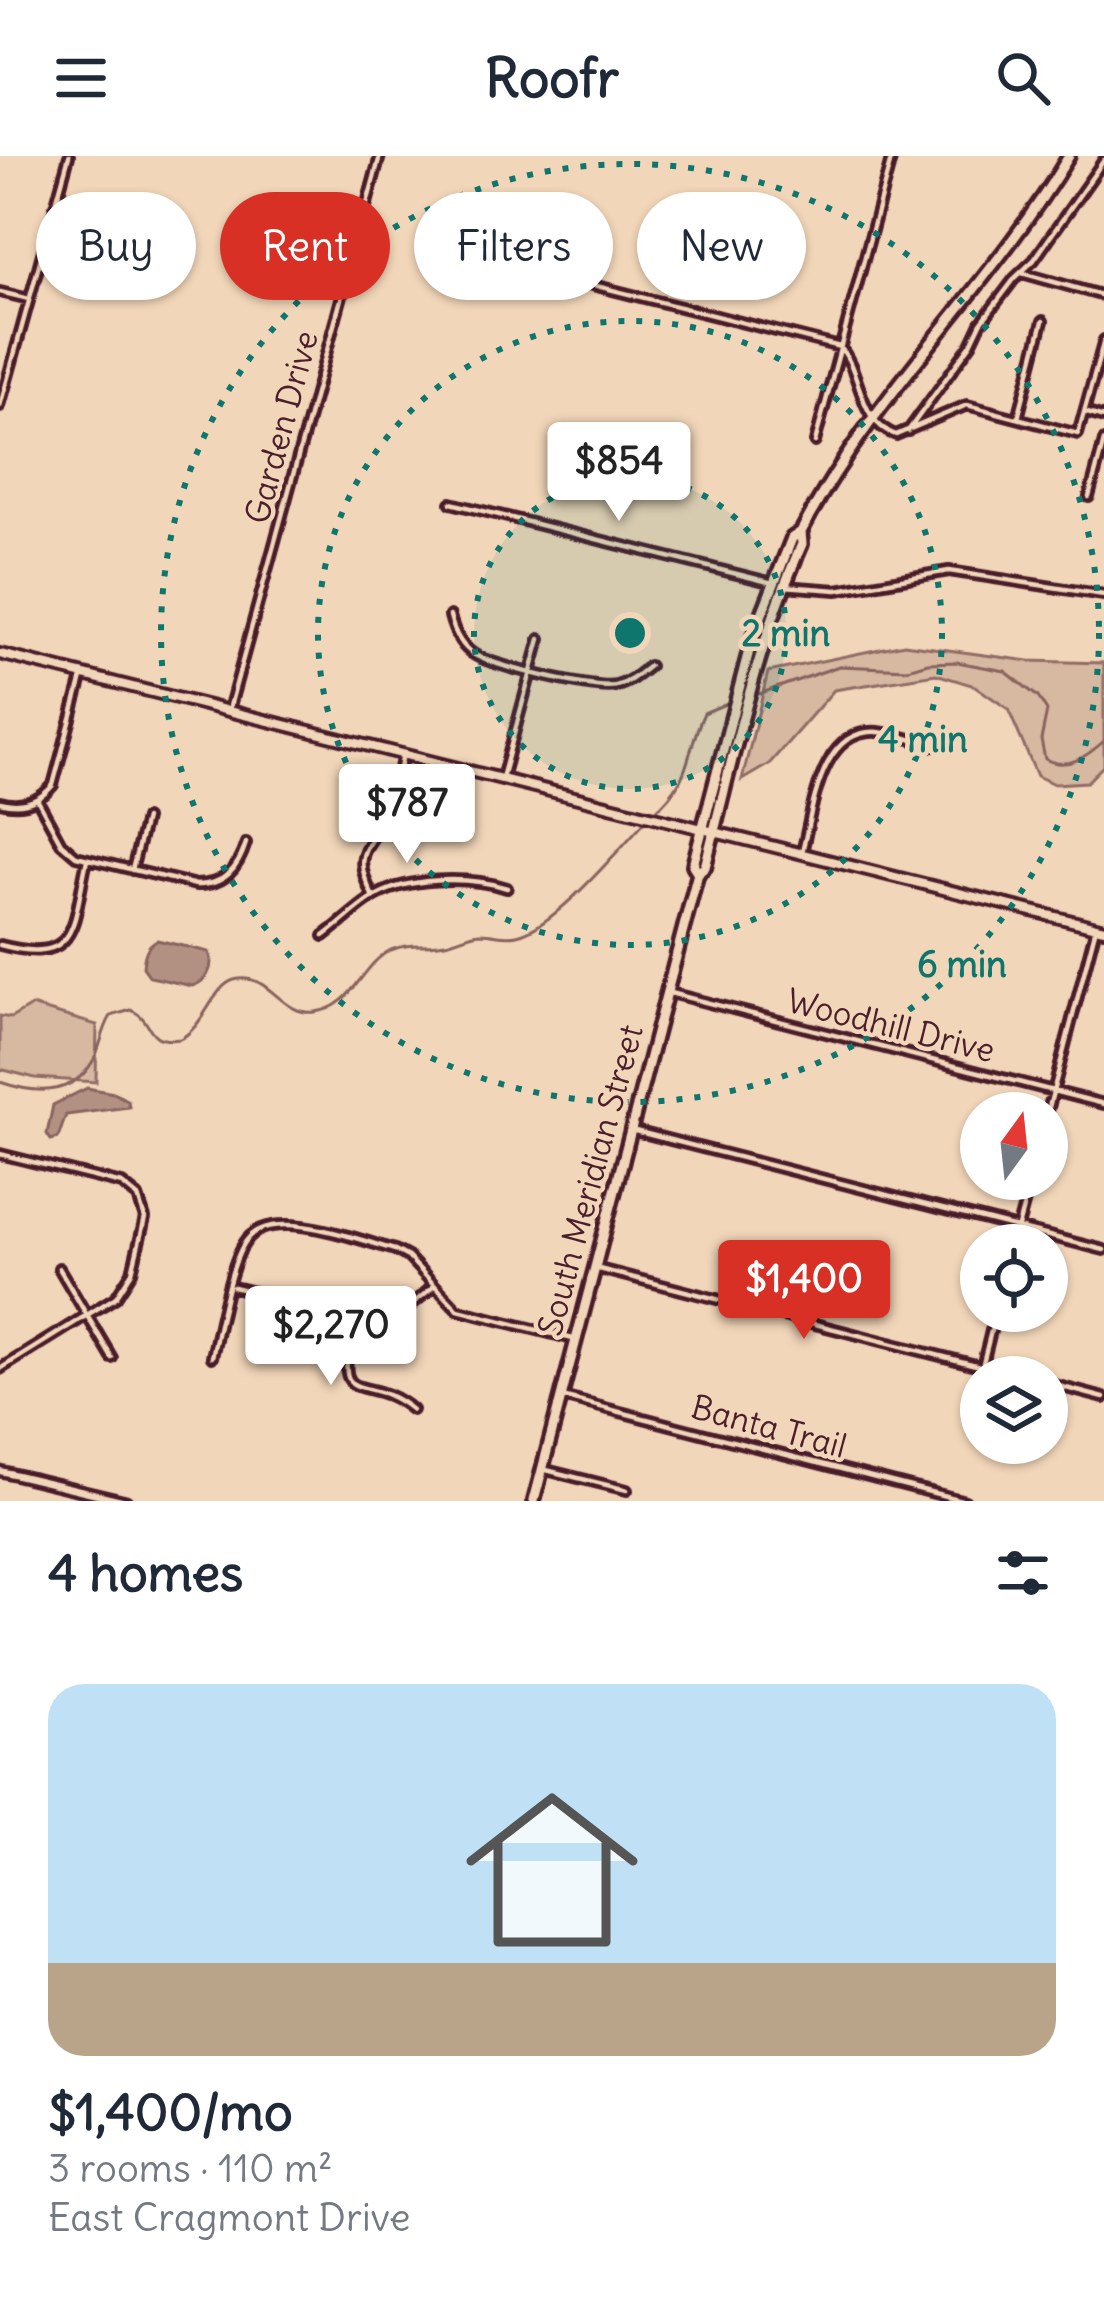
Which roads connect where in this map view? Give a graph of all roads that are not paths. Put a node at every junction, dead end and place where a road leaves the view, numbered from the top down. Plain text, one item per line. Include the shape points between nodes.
1 (69, 156) edge
2 (380, 156) edge
3 (892, 156) edge
4 (1069, 156) edge
5 (1104, 160) edge
6 (1022, 273) junction
7 (613, 290) edge
8 (0, 292) edge
9 (1104, 296) edge
10 (29, 299) junction
11 (1043, 321) dead end
12 (1104, 340) edge
13 (841, 347) junction
14 (0, 406) edge
15 (1084, 412) junction
16 (874, 418) junction
17 (1018, 418) junction
18 (1104, 418) edge
19 (907, 432) junction
20 (1104, 440) edge
21 (815, 442) dead end
22 (1089, 497) dead end
23 (451, 503) dead end
24 (778, 584) junction
25 (1104, 595) edge
26 (450, 616) dead end
27 (540, 639) dead end
28 (0, 653) edge
29 (649, 666) dead end
30 (531, 671) junction
31 (83, 674) junction
32 (229, 710) junction
33 (934, 746) dead end
34 (403, 754) junction
35 (502, 778) junction
36 (37, 800) junction
37 (0, 802) edge
38 (145, 819) dead end
39 (709, 829) junction
40 (246, 843) dead end
41 (802, 852) junction
42 (87, 860) junction
43 (133, 871) junction
44 (507, 888) dead end
45 (373, 897) junction
46 (1100, 928) edge
47 (324, 936) dead end
48 (0, 945) edge
49 (666, 992) junction
50 (1053, 1091) junction
51 (1104, 1104) edge
52 (631, 1130) junction
53 (0, 1154) edge
54 (1002, 1224) edge
55 (1068, 1241) edge
56 (1104, 1250) edge
57 (59, 1268) dead end
58 (595, 1268) junction
59 (231, 1286) junction
60 (434, 1286) junction
61 (88, 1316) junction
62 (356, 1316) junction
63 (576, 1340) junction
64 (212, 1357) dead end
65 (112, 1358) dead end
66 (960, 1360) edge
67 (0, 1369) edge
68 (1068, 1389) edge
69 (562, 1396) junction
70 (1104, 1398) edge
71 (412, 1410) dead end
72 (542, 1468) junction
73 (0, 1471) edge
74 (627, 1490) dead end
75 (126, 1501) edge
76 (534, 1501) edge
77 (965, 1501) edge

1 - 10 street
2 - 32 street, Garden Drive
3 - 13 street
4 - 16 main road, South Meridian Street
5 - 6 street
6 - 9 street
6 - 19 street
7 - 13 street
8 - 10 street
10 - 14 street
11 - 17 street
12 - 15 street
13 - 16 street
13 - 21 street
15 - 17 street via 1078,434
15 - 18 street
16 - 19 street via 891,434
16 - 24 main road, South Meridian Street via 792,538
17 - 19 street via 967,404
20 - 22 street
23 - 24 street
24 - 25 street via 838,590 949,572
24 - 39 main road, South Meridian Street
24 - 39 main road, South Meridian Street via 741,678
26 - 30 street via 475,655
27 - 30 street
28 - 31 main road
29 - 30 street via 605,687
30 - 35 street
31 - 32 main road
31 - 36 street via 58,774
32 - 34 main road
33 - 41 street via 877,732 840,745 825,768
34 - 35 main road
34 - 45 street via 389,807 361,855
35 - 39 main road
36 - 37 street
36 - 42 street via 61,843
38 - 43 street
39 - 41 main road
39 - 49 main road, South Meridian Street
40 - 43 street via 234,870 208,885
41 - 46 main road
42 - 43 street
42 - 48 street via 69,933 54,949
44 - 45 street via 446,880
45 - 47 street
46 - 50 street
49 - 50 street, Woodhill Drive
49 - 52 main road, South Meridian Street
50 - 51 street, Woodhill Drive
52 - 54 street
52 - 58 main road, South Meridian Street
53 - 61 street via 117,1182 138,1197 145,1223 130,1277
55 - 56 street
57 - 61 street
58 - 63 main road, South Meridian Street
58 - 66 street
59 - 60 street via 243,1245 257,1230 288,1223 395,1250
59 - 62 street
59 - 64 street
60 - 62 street via 389,1319
60 - 63 street via 466,1313
61 - 65 street
61 - 67 street
62 - 71 street via 348,1377
63 - 69 main road, South Meridian Street
68 - 70 street
69 - 72 main road, South Meridian Street
69 - 77 street, Banta Trail
72 - 74 street
72 - 76 main road, South Meridian Street
73 - 75 street

